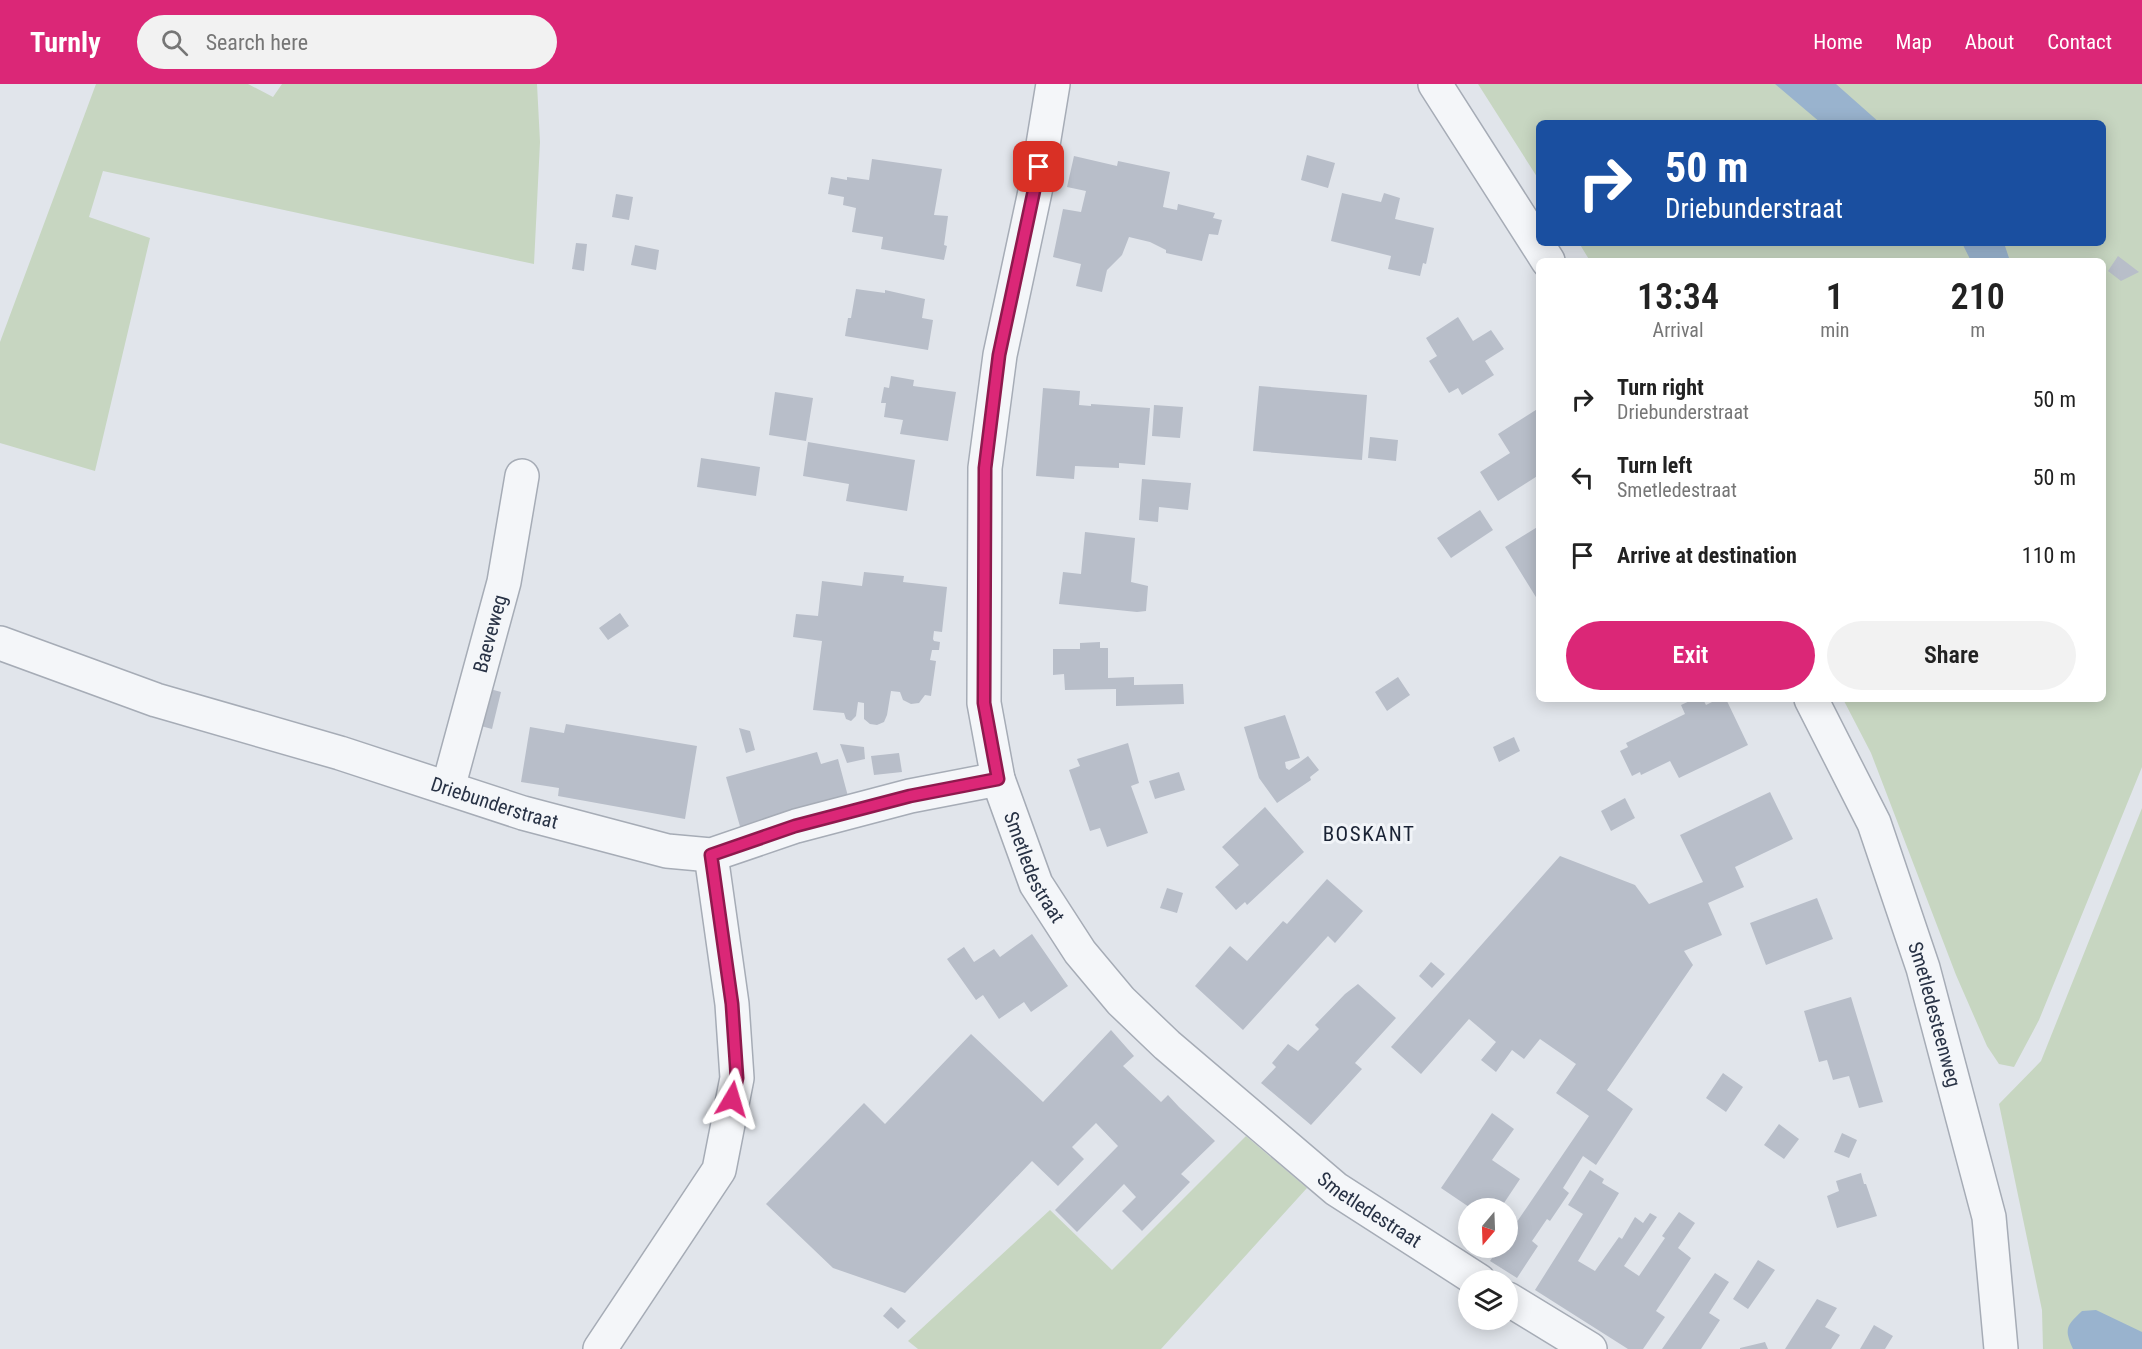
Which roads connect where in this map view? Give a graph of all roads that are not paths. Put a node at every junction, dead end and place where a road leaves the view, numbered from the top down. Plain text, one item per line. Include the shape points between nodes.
1 (1053, 84) edge
2 (1435, 84) edge
3 (1536, 242) edge
4 (522, 476) dead end
5 (0, 643) edge
6 (1813, 702) edge
7 (998, 779) junction
8 (448, 788) junction
9 (711, 855) junction
10 (1462, 1270) edge
11 (1518, 1305) edge
12 (600, 1349) edge
13 (1590, 1349) edge
14 (2001, 1349) edge

1 - 7 street, Smetledestraat via 1036,187 999,355 985,468 984,703
2 - 3 street
4 - 8 street, Baeveweg via 504,582
5 - 8 street, Driebunderstraat via 156,700
6 - 14 street, Smetledesteenweg via 1874,823 1923,968 1989,1217
7 - 9 street, Driebunderstraat via 910,796 795,826
7 - 10 street, Smetledestraat via 1036,884 1080,952 1121,1001 1336,1189
8 - 9 street, Driebunderstraat via 523,813 667,851
9 - 12 street via 732,1004 737,1078 719,1170
11 - 13 street

